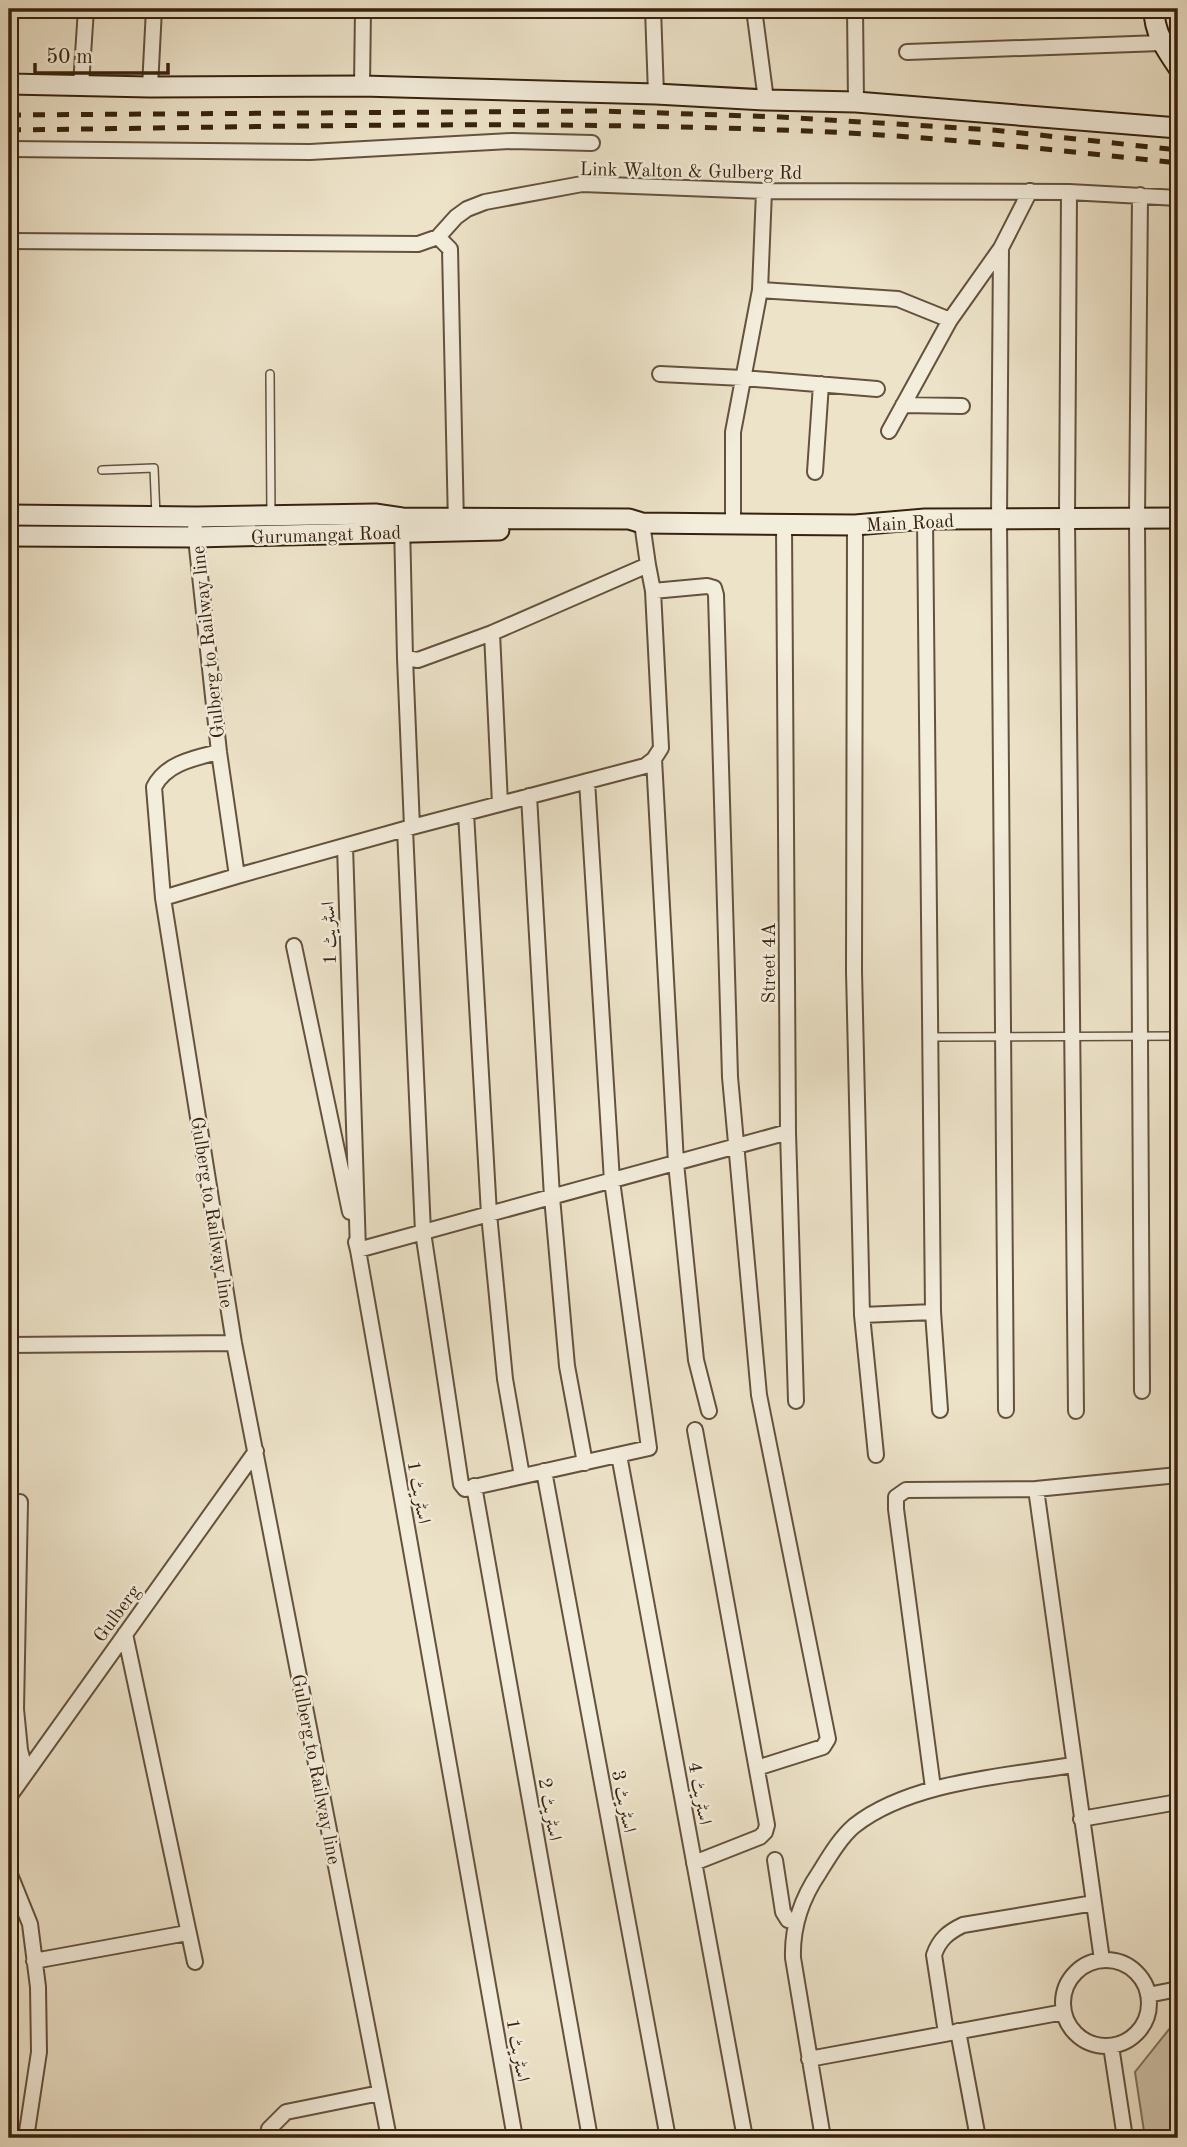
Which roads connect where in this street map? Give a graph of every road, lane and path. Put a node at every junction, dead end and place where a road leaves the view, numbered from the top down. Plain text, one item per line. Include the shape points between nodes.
1 (86, 9) edge
2 (154, 9) edge
3 (363, 9) edge
4 (653, 9) edge
5 (754, 9) edge
6 (855, 9) edge
7 (1154, 9) edge
8 (1161, 43) junction
9 (907, 52) dead end
10 (1178, 67) edge
11 (9, 83) edge
12 (81, 85) junction
13 (362, 86) junction
14 (150, 87) junction
15 (656, 94) junction
16 (766, 100) junction
17 (856, 102) junction
18 (1178, 128) edge
19 (592, 143) dead end
20 (9, 149) edge
21 (764, 191) junction
22 (1030, 191) junction
23 (1069, 192) junction
24 (1140, 195) junction
25 (1178, 198) edge
26 (438, 237) junction
27 (9, 241) edge
28 (1001, 248) junction
29 (760, 289) junction
30 (950, 320) junction
31 (270, 374) dead end
32 (660, 374) dead end
33 (743, 377) junction
34 (821, 384) junction
35 (877, 389) dead end
36 (903, 405) junction
37 (962, 406) dead end
38 (889, 431) dead end
39 (102, 470) dead end
40 (816, 472) dead end
41 (9, 515) edge
42 (271, 516) junction
43 (156, 517) junction
44 (196, 517) junction
45 (1067, 518) junction
46 (1137, 518) junction
47 (1178, 518) edge
48 (925, 519) junction
49 (999, 519) junction
50 (456, 523) junction
51 (642, 523) junction
52 (733, 524) junction
53 (402, 525) junction
54 (784, 525) junction
55 (855, 525) junction
56 (9, 536) edge
57 (195, 537) junction
58 (648, 565) junction
59 (653, 591) junction
60 (492, 633) junction
61 (405, 658) junction
62 (219, 752) junction
63 (654, 759) junction
64 (587, 781) junction
65 (529, 796) junction
66 (500, 804) junction
67 (466, 813) junction
68 (409, 828) junction
69 (345, 846) junction
70 (237, 876) junction
71 (163, 898) junction
72 (294, 946) dead end
73 (1073, 1036) junction
74 (1140, 1036) junction
75 (1178, 1036) edge
76 (930, 1037) junction
77 (1003, 1037) junction
78 (788, 1132) junction
79 (737, 1146) junction
80 (676, 1163) junction
81 (612, 1181) junction
82 (552, 1197) junction
83 (489, 1214) junction
84 (424, 1232) junction
85 (358, 1250) junction
86 (933, 1312) junction
87 (862, 1315) junction
88 (234, 1343) junction
89 (9, 1345) edge
90 (1142, 1391) dead end
91 (796, 1401) dead end
92 (940, 1409) dead end
93 (1006, 1410) dead end
94 (709, 1411) dead end
95 (1076, 1411) dead end
96 (695, 1430) dead end
97 (256, 1451) junction
98 (619, 1455) junction
99 (876, 1455) dead end
100 (585, 1463) junction
101 (544, 1471) junction
102 (1178, 1475) edge
103 (522, 1476) junction
104 (474, 1486) junction
105 (1036, 1489) junction
106 (20, 1502) dead end
107 (125, 1634) junction
108 (1073, 1765) junction
109 (757, 1768) junction
110 (26, 1773) junction
111 (933, 1788) junction
112 (9, 1797) edge
113 (1178, 1802) edge
114 (1081, 1819) junction
115 (775, 1860) dead end
116 (694, 1863) junction
117 (9, 1872) edge
118 (1094, 1903) junction
119 (796, 1923) junction
120 (187, 1933) junction
121 (1102, 1960) junction
122 (34, 1961) junction
123 (195, 1962) dead end
124 (1178, 1989) edge
125 (1148, 1995) junction
126 (1064, 2012) junction
127 (952, 2032) junction
128 (1111, 2046) junction
129 (809, 2059) junction
130 (380, 2093) junction
131 (26, 2138) edge
132 (267, 2138) edge
133 (389, 2138) edge
134 (515, 2138) edge
135 (590, 2138) edge
136 (668, 2138) edge
137 (742, 2138) edge
138 (823, 2138) edge
139 (978, 2138) edge
140 (1125, 2138) edge

1 - 12 street
2 - 14 street
3 - 13 street
4 - 15 street
5 - 16 street
6 - 17 street
7 - 8 street
8 - 9 street
8 - 10 street
11 - 12 street
12 - 14 street
13 - 14 street
13 - 15 street
15 - 16 street
16 - 17 street
17 - 18 street
19 - 20 street via 512,141 310,152
21 - 22 street, Link Walton & Gulberg Rd
21 - 26 street, Link Walton & Gulberg Rd via 582,184 485,202 456,217
21 - 29 street
22 - 23 street, Link Walton & Gulberg Rd
22 - 28 street
23 - 24 street, Link Walton & Gulberg Rd
23 - 45 street
24 - 25 street, Link Walton & Gulberg Rd
24 - 46 street
26 - 27 street via 418,244
26 - 50 street via 450,249
28 - 30 street
28 - 49 street
29 - 30 street via 898,299
29 - 33 street
30 - 36 street
31 - 42 lane
32 - 33 street
33 - 34 street
33 - 52 street via 733,432
34 - 35 street
34 - 40 street
36 - 37 street
36 - 38 street
39 - 43 lane via 154,468
41 - 43 street, Gulberg to Railway line
42 - 44 street
42 - 53 street via 375,514
43 - 44 street, Gulberg to Railway line
44 - 57 street, Gulberg to Railway line
45 - 46 street, Main Road
45 - 49 street, Main Road
45 - 73 street
46 - 47 street, Main Road
46 - 74 street
48 - 49 street, Main Road
48 - 55 street, Main Road
48 - 76 street
49 - 77 street
50 - 51 street, Main Road via 629,519
50 - 53 street, Main Road
51 - 52 street, Main Road
51 - 58 street
52 - 54 street, Main Road
53 - 57 street, Gurumangat Road
53 - 61 street
54 - 55 street, Main Road
54 - 78 street, Street 4A
55 - 87 street via 854,971
56 - 57 street, Gurumangat Road
57 - 62 street, Gulberg to Railway line
58 - 59 street
58 - 60 street
59 - 63 street via 661,748
59 - 79 street via 707,586 714,588 716,595 730,1077
60 - 61 street via 418,660
60 - 66 street
61 - 68 street
62 - 70 street, Gulberg to Railway line
62 - 71 street, Gulberg to Railway line via 170,768 154,787
63 - 64 street via 645,766
63 - 80 street
64 - 65 street
64 - 81 street
65 - 66 street
65 - 82 street
66 - 67 street
67 - 68 street
67 - 83 street
68 - 69 street
68 - 84 street
69 - 70 street
69 - 85 street, اسٹریٹ 1
70 - 71 street
71 - 88 street, Gulberg to Railway line
72 - 85 street
73 - 74 lane
73 - 77 lane
73 - 95 street
74 - 75 lane
74 - 90 street
76 - 77 lane
76 - 86 street
77 - 93 street
78 - 79 street
78 - 91 street, Street 4A
79 - 80 street
79 - 109 street via 759,1395 828,1739 823,1747
80 - 81 street
80 - 94 street via 696,1360
81 - 82 street
81 - 98 street via 649,1448
82 - 83 street
82 - 100 street via 567,1366
83 - 84 street
83 - 103 street via 505,1379
84 - 85 street
84 - 104 street via 462,1487
85 - 134 street, اسٹریٹ 1
86 - 87 street
86 - 92 street
87 - 99 street
88 - 89 street
88 - 97 street, Gulberg to Railway line
96 - 109 street
97 - 107 street, Gulberg
97 - 130 street, Gulberg to Railway line
98 - 100 street
98 - 116 street, اسٹریٹ 4
100 - 101 street
101 - 103 street
101 - 136 street, اسٹریٹ 3
102 - 105 street
103 - 104 street
104 - 135 street, اسٹریٹ 2
105 - 108 street
105 - 111 street via 906,1490 896,1497
106 - 110 street via 16,1709
107 - 110 street, Gulberg
107 - 120 street
108 - 111 street
108 - 114 street
109 - 116 street via 765,1832
110 - 112 street, Gulberg
111 - 119 street via 891,1804 852,1828 814,1880
113 - 114 street
114 - 118 street
115 - 119 street via 783,1912
116 - 137 street, اسٹریٹ 4
117 - 122 street via 30,1924
118 - 121 street
118 - 127 street via 963,1925 945,1936 934,1955
119 - 129 street via 793,1958
120 - 122 street
120 - 123 street
121 - 125 street via 1132,1969
121 - 126 street via 1076,1972 1068,1984
122 - 131 street via 40,2052
124 - 125 street
125 - 128 street via 1149,2009 1136,2034
126 - 127 street
126 - 128 street via 1076,2034
127 - 129 street
127 - 139 street
128 - 140 street
129 - 138 street
130 - 132 street via 286,2112 269,2129
130 - 133 street, Gulberg to Railway line

